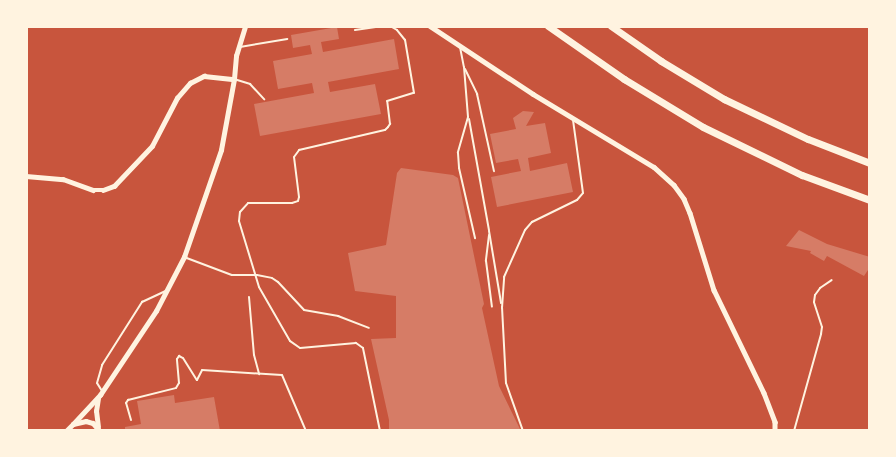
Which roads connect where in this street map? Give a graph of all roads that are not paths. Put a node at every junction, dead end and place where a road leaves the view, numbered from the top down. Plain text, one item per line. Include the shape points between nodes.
1 (245, 26) edge
2 (383, 26) edge
3 (390, 26) edge
4 (430, 26) edge
5 (548, 26) edge
6 (610, 26) edge
7 (355, 30) dead end
8 (287, 39) dead end
9 (238, 47) junction
10 (460, 47) junction
11 (464, 67) junction
12 (234, 79) junction
13 (264, 98) dead end
14 (468, 117) junction
15 (572, 118) junction
16 (870, 163) edge
17 (494, 171) dead end
18 (26, 176) edge
19 (870, 200) edge
20 (489, 231) junction
21 (475, 238) dead end
22 (184, 257) junction
23 (255, 275) junction
24 (832, 280) dead end
25 (168, 290) junction
26 (249, 297) dead end
27 (492, 307) dead end
28 (502, 308) junction
29 (370, 328) dead end
30 (259, 374) junction
31 (101, 393) junction
32 (131, 420) dead end
33 (73, 424) junction
34 (99, 429) edge
35 (66, 431) edge
36 (306, 431) edge
37 (380, 431) edge
38 (523, 431) edge
39 (775, 431) edge
40 (794, 431) edge

1 - 9 street
2 - 7 lane
3 - 23 lane via 404,40 414,93 386,101 390,124 385,130 299,150 296,153 298,201 253,202 242,208 239,221
4 - 10 street
5 - 19 highway via 624,79 703,127 802,175
6 - 16 highway via 724,99 801,136
8 - 9 lane
9 - 12 street
10 - 11 lane
10 - 15 street
11 - 14 lane
11 - 17 lane via 478,94
12 - 13 lane via 250,84
12 - 18 street via 204,76 190,83 177,98 152,146 114,186 98,190 62,179
12 - 22 street via 220,150
14 - 20 lane
14 - 21 lane via 458,154
15 - 28 lane via 583,193 577,200 532,222 525,230 504,277
15 - 39 street via 654,167 684,199 714,290 764,393 775,422
20 - 27 lane via 486,261
20 - 28 lane
22 - 23 lane via 232,275
22 - 25 street
23 - 29 lane via 278,282 304,310 338,316
23 - 37 lane via 258,287 295,346 356,343 363,348
24 - 40 lane via 815,295 821,334
25 - 31 street
25 - 31 lane via 142,302 102,365 97,383
26 - 30 lane via 254,355
28 - 38 lane via 506,383
30 - 32 lane via 202,370 197,380 179,356 179,384 176,388 128,400
30 - 36 lane via 282,375
31 - 33 street
31 - 34 street via 96,411
33 - 34 street via 86,421
33 - 35 street

